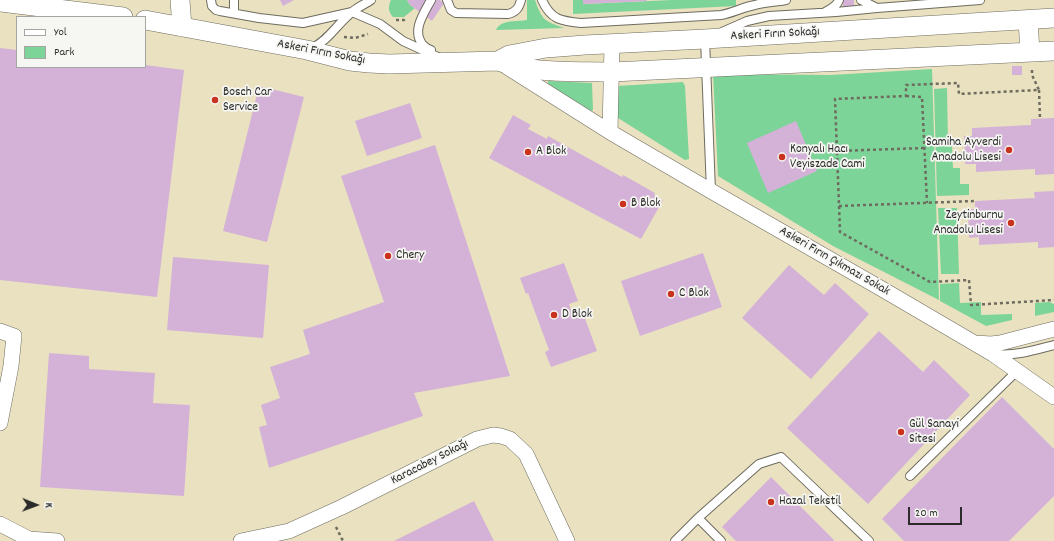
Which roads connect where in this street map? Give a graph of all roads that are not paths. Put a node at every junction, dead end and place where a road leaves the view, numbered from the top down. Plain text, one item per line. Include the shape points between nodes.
1 (180, 0) edge
2 (211, 0) edge
3 (234, 0) edge
4 (371, 0) edge
5 (447, 0) edge
6 (521, 0) edge
7 (542, 0) edge
8 (786, 0) edge
9 (839, 0) edge
10 (861, 0) edge
11 (980, 0) edge
12 (0, 2) edge
13 (430, 3) edge
14 (877, 8) junction
15 (352, 12) junction
16 (822, 13) junction
17 (234, 14) junction
18 (115, 16) edge
19 (1054, 18) edge
20 (146, 20) edge
21 (1028, 20) junction
22 (182, 27) junction
23 (705, 39) junction
24 (612, 44) junction
25 (307, 50) junction
26 (1054, 51) edge
27 (1030, 52) junction
28 (498, 61) junction
29 (450, 62) junction
30 (706, 67) junction
31 (612, 72) junction
32 (610, 132) junction
33 (711, 191) junction
34 (1054, 329) edge
35 (0, 331) edge
36 (974, 343) junction
37 (1054, 345) edge
38 (993, 354) junction
39 (1017, 371) junction
40 (1054, 397) edge
41 (0, 423) edge
42 (910, 476) dead end
43 (698, 518) junction
44 (0, 524) edge
45 (864, 539) edge
46 (29, 540) edge
47 (57, 541) edge
48 (241, 541) edge
49 (567, 541) edge
50 (675, 541) edge
51 (721, 541) edge

1 - 22 street
2 - 17 lane via 216,10
3 - 17 lane
4 - 15 lane
5 - 6 lane via 451,10 456,13 508,14 518,9
7 - 8 lane via 546,9 559,20 581,23 721,15 741,8
9 - 16 lane via 831,9
10 - 14 lane
11 - 14 lane
12 - 18 street
13 - 29 lane via 418,28 419,38 423,45
14 - 16 lane
15 - 17 lane via 303,23
15 - 25 lane via 317,46
15 - 29 lane via 380,24 403,41
16 - 23 lane via 769,16 747,21
19 - 21 street, Askeri Fırın Sokağı
20 - 22 street, Askeri Fırın Sokağı
21 - 23 street, Askeri Fırın Sokağı
21 - 27 street
22 - 25 street, Askeri Fırın Sokağı
23 - 24 street, Askeri Fırın Sokağı
23 - 30 lane
24 - 28 street, Askeri Fırın Sokağı via 546,48 509,55
24 - 31 street
25 - 29 street, Askeri Fırın Sokağı via 369,63
26 - 27 street, Askeri Fırın Sokağı
27 - 30 street, Askeri Fırın Sokağı
28 - 29 street, Askeri Fırın Sokağı
28 - 31 street, Askeri Fırın Sokağı via 529,69
28 - 32 street, Askeri Fırın Çıkmazı Sokak
30 - 31 street, Askeri Fırın Sokağı
30 - 33 lane
31 - 32 street
32 - 33 street, Askeri Fırın Çıkmazı Sokak
33 - 36 street, Askeri Fırın Çıkmazı Sokak
34 - 36 street via 991,344
35 - 41 street via 14,336
36 - 38 street, Askeri Fırın Çıkmazı Sokak
37 - 38 lane via 1019,354
38 - 39 street, Askeri Fırın Çıkmazı Sokak
39 - 40 street, Askeri Fırın Çıkmazı Sokak
39 - 42 lane
43 - 45 lane via 759,464 781,457
43 - 50 lane
43 - 51 lane
44 - 46 street
46 - 47 street
48 - 49 street, Karacabey Sokağı via 289,531 477,439 492,435 510,439 526,454

